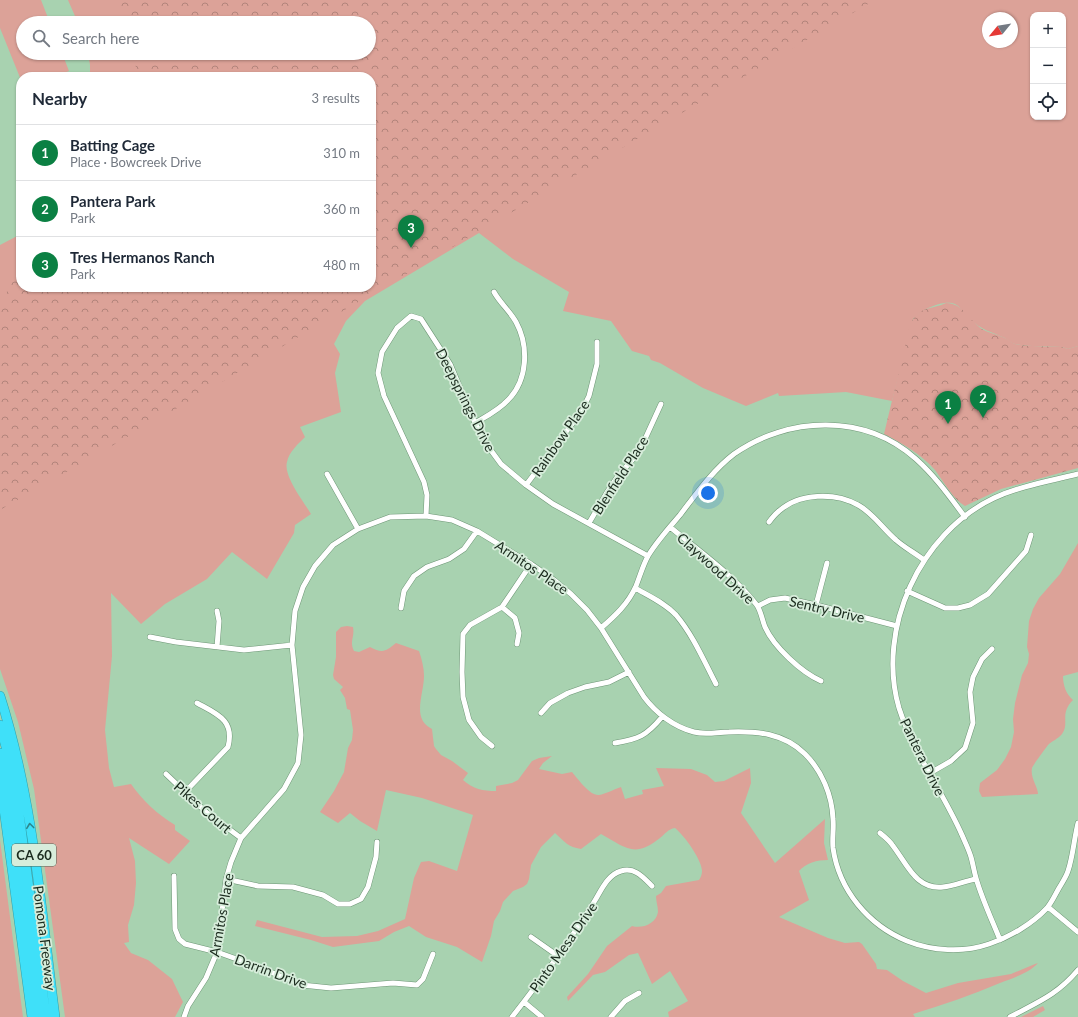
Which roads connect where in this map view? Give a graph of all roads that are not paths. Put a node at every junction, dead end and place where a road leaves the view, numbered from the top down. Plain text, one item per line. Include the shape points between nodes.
1 (494, 292) dead end
2 (597, 342) dead end
3 (661, 404) dead end
4 (475, 423) junction
5 (327, 474) dead end
6 (1078, 474) edge
7 (526, 485) junction
8 (426, 516) junction
9 (965, 517) junction
10 (769, 522) dead end
11 (589, 523) junction
12 (670, 527) junction
13 (358, 529) junction
14 (476, 531) junction
15 (1031, 535) dead end
16 (648, 556) junction
17 (924, 560) junction
18 (827, 563) dead end
19 (531, 564) junction
20 (635, 588) junction
21 (908, 591) junction
22 (816, 605) junction
23 (758, 606) junction
24 (502, 607) junction
25 (401, 608) dead end
26 (217, 610) dead end
27 (897, 626) junction
28 (602, 628) junction
29 (150, 637) dead end
30 (517, 644) dead end
31 (292, 646) junction
32 (217, 647) junction
33 (992, 649) dead end
34 (629, 672) junction
35 (821, 681) dead end
36 (716, 684) dead end
37 (0, 696) edge
38 (197, 703) dead end
39 (540, 713) dead end
40 (662, 717) junction
41 (0, 725) edge
42 (615, 742) dead end
43 (492, 746) dead end
44 (0, 753) edge
45 (930, 773) junction
46 (166, 774) dead end
47 (0, 779) edge
48 (185, 792) junction
49 (1078, 823) edge
50 (880, 833) dead end
51 (241, 838) junction
52 (377, 842) dead end
53 (174, 876) dead end
54 (976, 878) junction
55 (226, 879) junction
56 (652, 886) dead end
57 (1048, 907) junction
58 (1078, 932) edge
59 (531, 937) dead end
60 (1000, 940) junction
61 (217, 952) junction
62 (433, 954) dead end
63 (558, 956) junction
64 (1078, 970) edge
65 (639, 994) dead end
66 (524, 1002) junction
67 (32, 1017) edge
68 (39, 1017) edge
69 (46, 1017) edge
70 (55, 1017) edge
71 (184, 1017) edge
72 (512, 1017) edge
73 (542, 1017) edge
74 (611, 1017) edge
75 (1010, 1017) edge

1 - 4 street via 516,322 522,336 525,364 522,376 509,399 499,409
2 - 7 street, Rainbow Place via 597,364 589,396 581,412
3 - 11 street, Blenfield Place via 645,439
4 - 7 street, Deepsprings Drive via 501,464
4 - 8 street, Deepsprings Drive via 450,364 421,319 411,316 397,328 382,352 378,374 384,396 424,482 427,495
5 - 13 street
6 - 9 street, Pantera Drive via 1005,493 982,504
7 - 11 street, Deepsprings Drive via 553,504
8 - 13 street, Armitos Place via 390,517
8 - 14 street, Armitos Place via 452,520
9 - 12 street via 916,458 882,437 864,430 829,424 787,429 768,436 734,455 718,469
9 - 17 street, Pantera Drive via 944,535
10 - 17 street via 779,510 792,503 824,496 841,498 858,505 897,541
11 - 16 street, Deepsprings Drive
12 - 16 street
12 - 23 street, Claywood Drive via 741,587
13 - 31 street, Armitos Place via 333,545 315,566 295,611
14 - 19 street, Armitos Place
14 - 25 street via 464,550 414,576 404,591
15 - 21 street via 1026,551 988,594 970,604 958,608 945,608
16 - 20 street
17 - 21 street, Pantera Drive
18 - 22 street
19 - 24 street
19 - 28 street, Armitos Place via 571,594
20 - 28 street via 621,611
20 - 36 street via 675,614
21 - 27 street, Pantera Drive
22 - 23 street, Sentry Drive via 785,598 770,600
22 - 27 street, Sentry Drive
23 - 35 street, Claywood Drive via 765,628 778,646 812,677
24 - 30 street via 515,618 519,632
24 - 43 street via 470,625 463,634 463,697 469,720
26 - 32 street
27 - 45 street, Pantera Drive via 893,661 899,707 906,728
28 - 34 street, Armitos Place
29 - 32 street
31 - 32 street via 244,650
31 - 51 street, Armitos Place via 301,735 298,763 284,789
33 - 45 street via 982,659 973,677 970,692 973,723 965,748 951,761
34 - 39 street via 609,682 568,693
34 - 40 street, Armitos Place via 644,697
70 -> 37 highway, Pomona Freeway / CA 60 via 29,812 11,731
38 - 48 street via 222,717 229,729 230,737 228,747
40 - 42 street via 651,730 640,737
40 - 60 street, Armitos Place via 694,732 759,732 772,735 787,741 805,754 829,792 833,818 833,848 841,878 855,902 892,935 939,949 967,949
41 - 69 highway via 18,806
44 - 68 highway via 9,797
45 - 54 street, Pantera Drive via 961,834
46 - 48 street, Pikes Court
47 - 67 highway, Pomona Freeway / CA 60
48 - 51 street, Pikes Court via 206,812
49 - 57 street, Armitos Place via 1068,872
50 - 54 street via 893,846 917,880 927,886 942,887
51 - 55 street, Armitos Place
52 - 55 street via 368,887 361,899 350,904 338,904 323,895 293,887 258,886
53 - 61 street, Darrin Drive via 175,929 179,940
54 - 60 street, Pantera Drive
55 - 61 street, Armitos Place
56 - 63 street, Pinto Mesa Drive via 638,873 631,871 611,875
57 - 58 street
57 - 60 street, Armitos Place via 1035,919
59 - 63 street
61 - 62 street, Darrin Drive via 302,985 331,988 393,983 417,985 424,979
61 - 71 street, Armitos Place
63 - 66 street, Pinto Mesa Drive
64 - 75 street via 1066,984 1050,996
65 - 74 street via 625,1001
66 - 72 street, Pinto Mesa Drive
66 - 73 street

